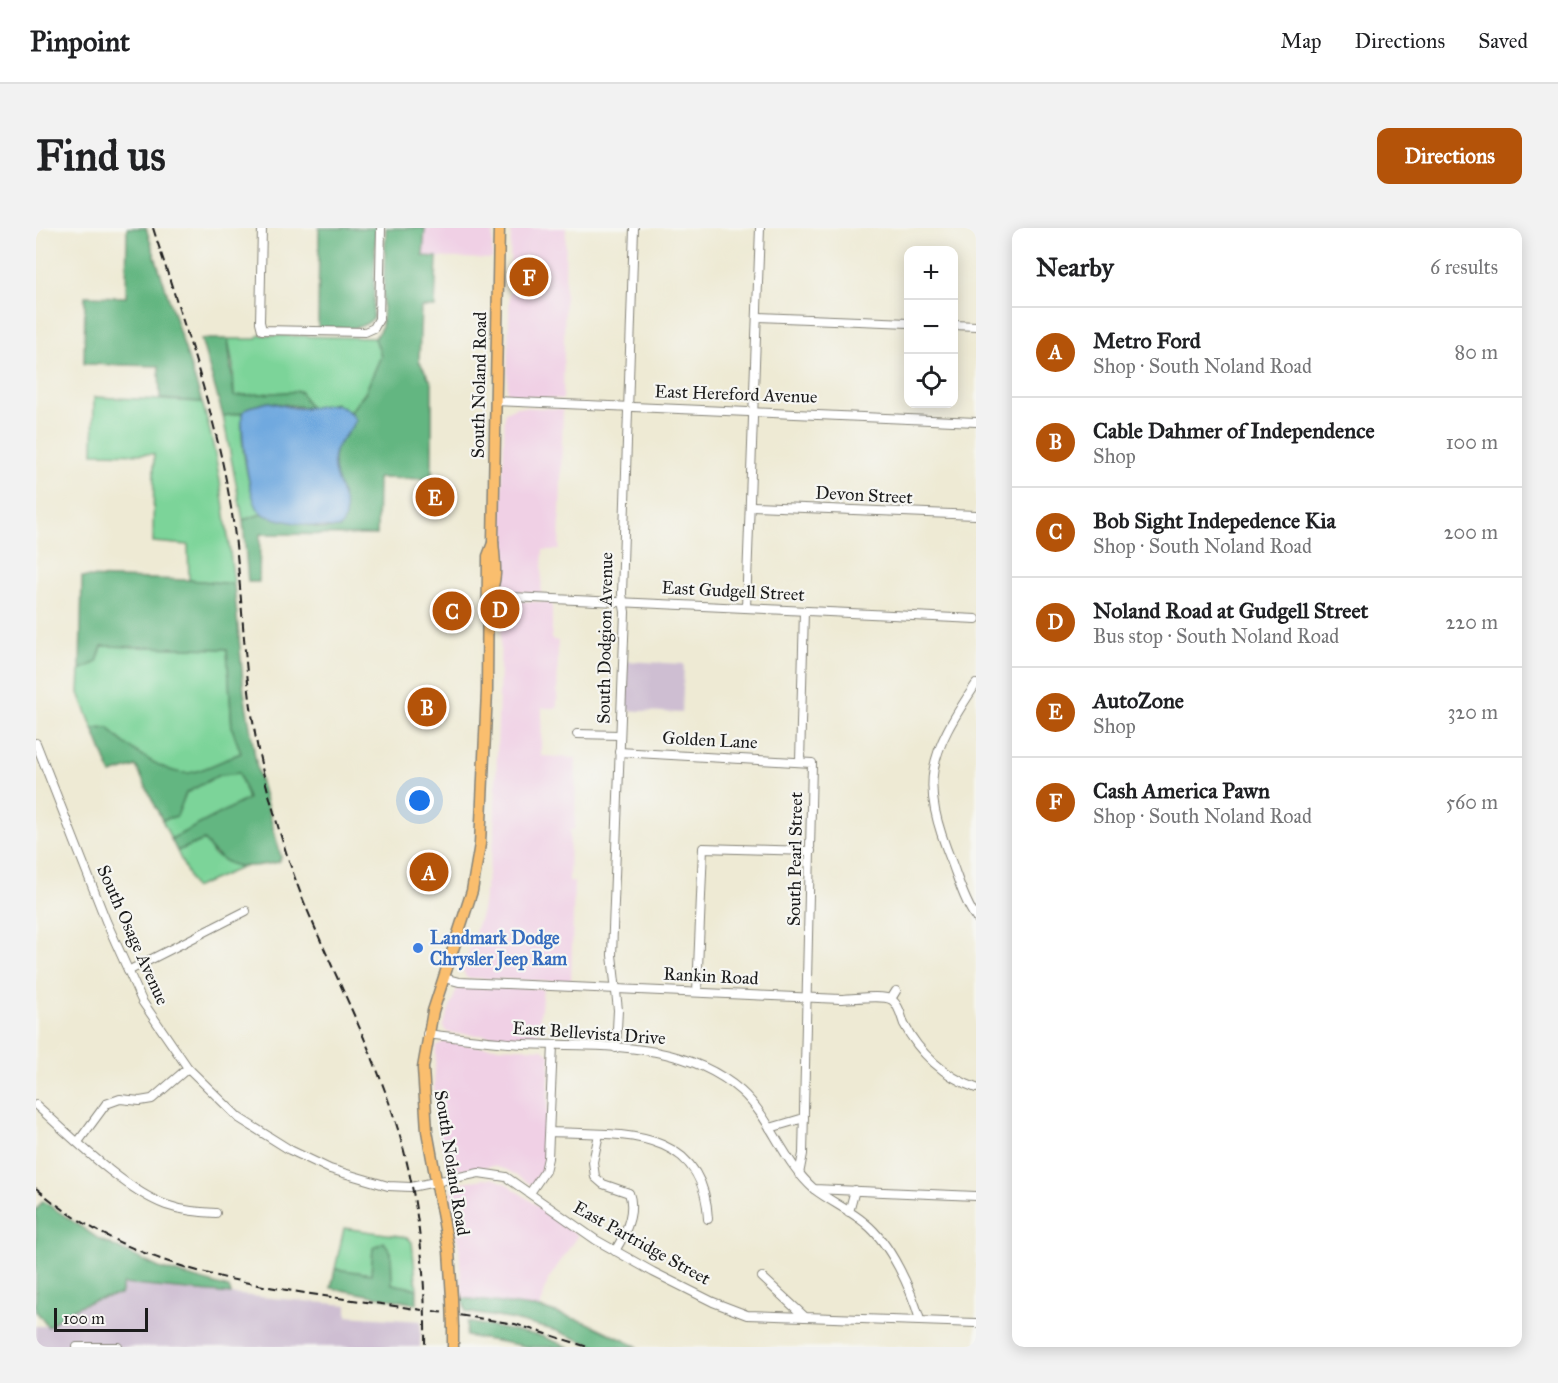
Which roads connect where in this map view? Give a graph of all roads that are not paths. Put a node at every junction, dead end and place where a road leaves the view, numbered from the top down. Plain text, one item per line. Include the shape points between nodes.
1 (262, 228) edge
2 (381, 228) edge
3 (499, 228) edge
4 (634, 228) edge
5 (760, 228) edge
6 (758, 317) junction
7 (904, 323) edge
8 (958, 325) edge
9 (976, 326) edge
10 (495, 401) junction
11 (627, 406) junction
12 (754, 411) junction
13 (976, 422) edge
14 (752, 506) junction
15 (976, 515) edge
16 (489, 596) junction
17 (623, 602) junction
18 (746, 608) junction
19 (804, 611) junction
20 (976, 619) edge
21 (976, 684) edge
22 (577, 734) dead end
23 (619, 735) junction
24 (36, 743) edge
25 (619, 752) junction
26 (800, 760) junction
27 (811, 851) junction
28 (246, 911) dead end
29 (976, 918) edge
30 (128, 971) junction
31 (444, 978) junction
32 (615, 988) junction
33 (697, 992) junction
34 (808, 997) junction
35 (427, 1034) junction
36 (554, 1045) junction
37 (616, 1048) junction
38 (189, 1068) junction
39 (976, 1088) edge
40 (36, 1105) edge
41 (804, 1118) junction
42 (770, 1128) junction
43 (550, 1131) junction
44 (599, 1134) junction
45 (78, 1142) junction
46 (799, 1174) junction
47 (436, 1182) junction
48 (814, 1189) junction
49 (855, 1190) junction
50 (530, 1193) junction
51 (976, 1196) edge
52 (849, 1212) junction
53 (216, 1213) dead end
54 (708, 1219) dead end
55 (615, 1251) junction
56 (762, 1277) dead end
57 (805, 1317) junction
58 (920, 1320) junction
59 (976, 1323) edge
60 (77, 1347) edge
61 (118, 1347) edge
62 (453, 1347) edge

1 - 2 street via 261,329 365,333 379,319
3 - 10 main road, South Noland Road
4 - 11 street, South Dodgion Avenue
5 - 6 street
6 - 7 street
6 - 12 street
8 - 9 street
10 - 11 street, East Hereford Avenue
10 - 16 main road, South Noland Road via 496,560 495,585
11 - 12 street, East Hereford Avenue
11 - 17 street, South Dodgion Avenue
12 - 13 street, East Hereford Avenue
12 - 14 street
14 - 15 street, Devon Street
14 - 18 street
16 - 17 street, East Gudgell Street
16 - 31 main road, South Noland Road via 480,844 472,891
17 - 18 street, East Gudgell Street
17 - 23 street, South Dodgion Avenue
18 - 19 street, East Gudgell Street
19 - 20 street, East Gudgell Street
19 - 26 street
21 - 29 street via 938,747 932,788 937,824
22 - 23 street
23 - 25 street, South Dodgion Avenue
24 - 30 street, South Osage Avenue
25 - 26 street, Golden Lane
25 - 32 street, South Dodgion Avenue via 612,955
26 - 27 street, South Pearl Street via 813,766
27 - 33 street via 703,848
27 - 34 street, South Pearl Street
28 - 30 street
30 - 38 street, South Osage Avenue via 157,1026
31 - 32 street, Rankin Road via 459,982
31 - 35 main road, South Noland Road
32 - 33 street, Rankin Road
32 - 37 street, South Dodgion Avenue
33 - 34 street, Rankin Road
34 - 39 street, Rankin Road via 893,995 913,1039 940,1068
34 - 41 street, South Pearl Street
35 - 36 street, East Bellevista Drive
35 - 47 main road, South Noland Road via 423,1102
36 - 37 street, East Bellevista Drive
36 - 43 street
37 - 42 street, East Bellevista Drive via 648,1050 703,1065 741,1092
38 - 45 street via 152,1099 120,1099 106,1104
38 - 47 street, South Osage Avenue via 239,1118 330,1169 400,1187
40 - 45 street
41 - 42 street
41 - 46 street, South Pearl Street
42 - 46 street, East Bellevista Drive
43 - 44 street
43 - 50 street via 545,1171
44 - 54 street via 651,1139 680,1155 691,1167 705,1196
44 - 55 street via 593,1162 595,1177 628,1193 632,1201
45 - 53 street via 164,1204 186,1211
46 - 48 street, East Bellevista Drive
47 - 50 street, East Partridge Street via 492,1174 506,1177
47 - 62 main road, South Noland Road, bridge via 449,1251
48 - 49 street
48 - 52 street
49 - 51 street
49 - 52 street
50 - 55 street, East Partridge Street
52 - 58 street via 868,1225 885,1246 912,1292
55 - 57 street, East Partridge Street via 726,1308 762,1317
56 - 57 street
57 - 58 street, East Partridge Street
58 - 59 street, East Partridge Street
60 - 61 street

